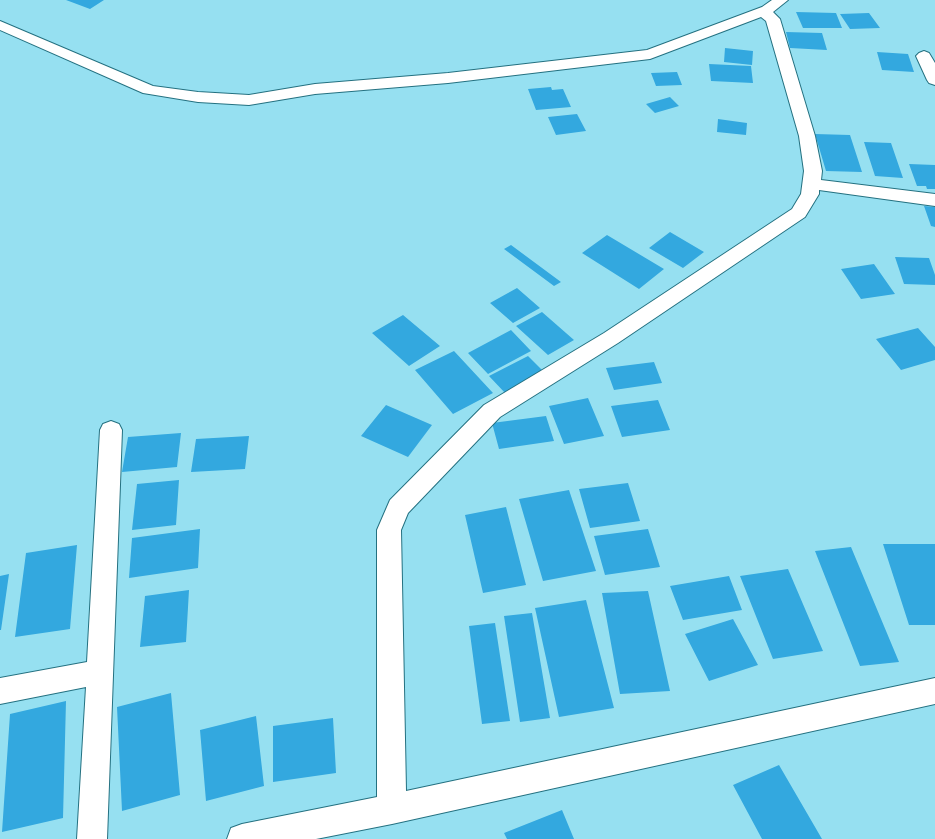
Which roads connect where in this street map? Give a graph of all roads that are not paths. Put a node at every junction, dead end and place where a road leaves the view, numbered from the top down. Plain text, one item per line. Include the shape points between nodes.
1 (781, 0) edge
2 (763, 12) junction
3 (0, 25) edge
4 (924, 56) dead end
5 (935, 80) edge
6 (812, 184) junction
7 (935, 200) edge
8 (111, 430) dead end
9 (100, 672) junction
10 (0, 691) edge
11 (935, 691) edge
12 (392, 809) junction
13 (92, 839) edge
14 (242, 839) edge

1 - 2 street
2 - 3 street via 650,54 448,78 315,89 249,100 198,97 149,90
2 - 6 street via 773,19 807,136 813,171
4 - 5 street
6 - 7 street
6 - 12 street via 810,194 799,213 611,338 492,410 398,507 389,530
8 - 9 street
9 - 10 street
9 - 13 street
11 - 12 street
12 - 14 street

